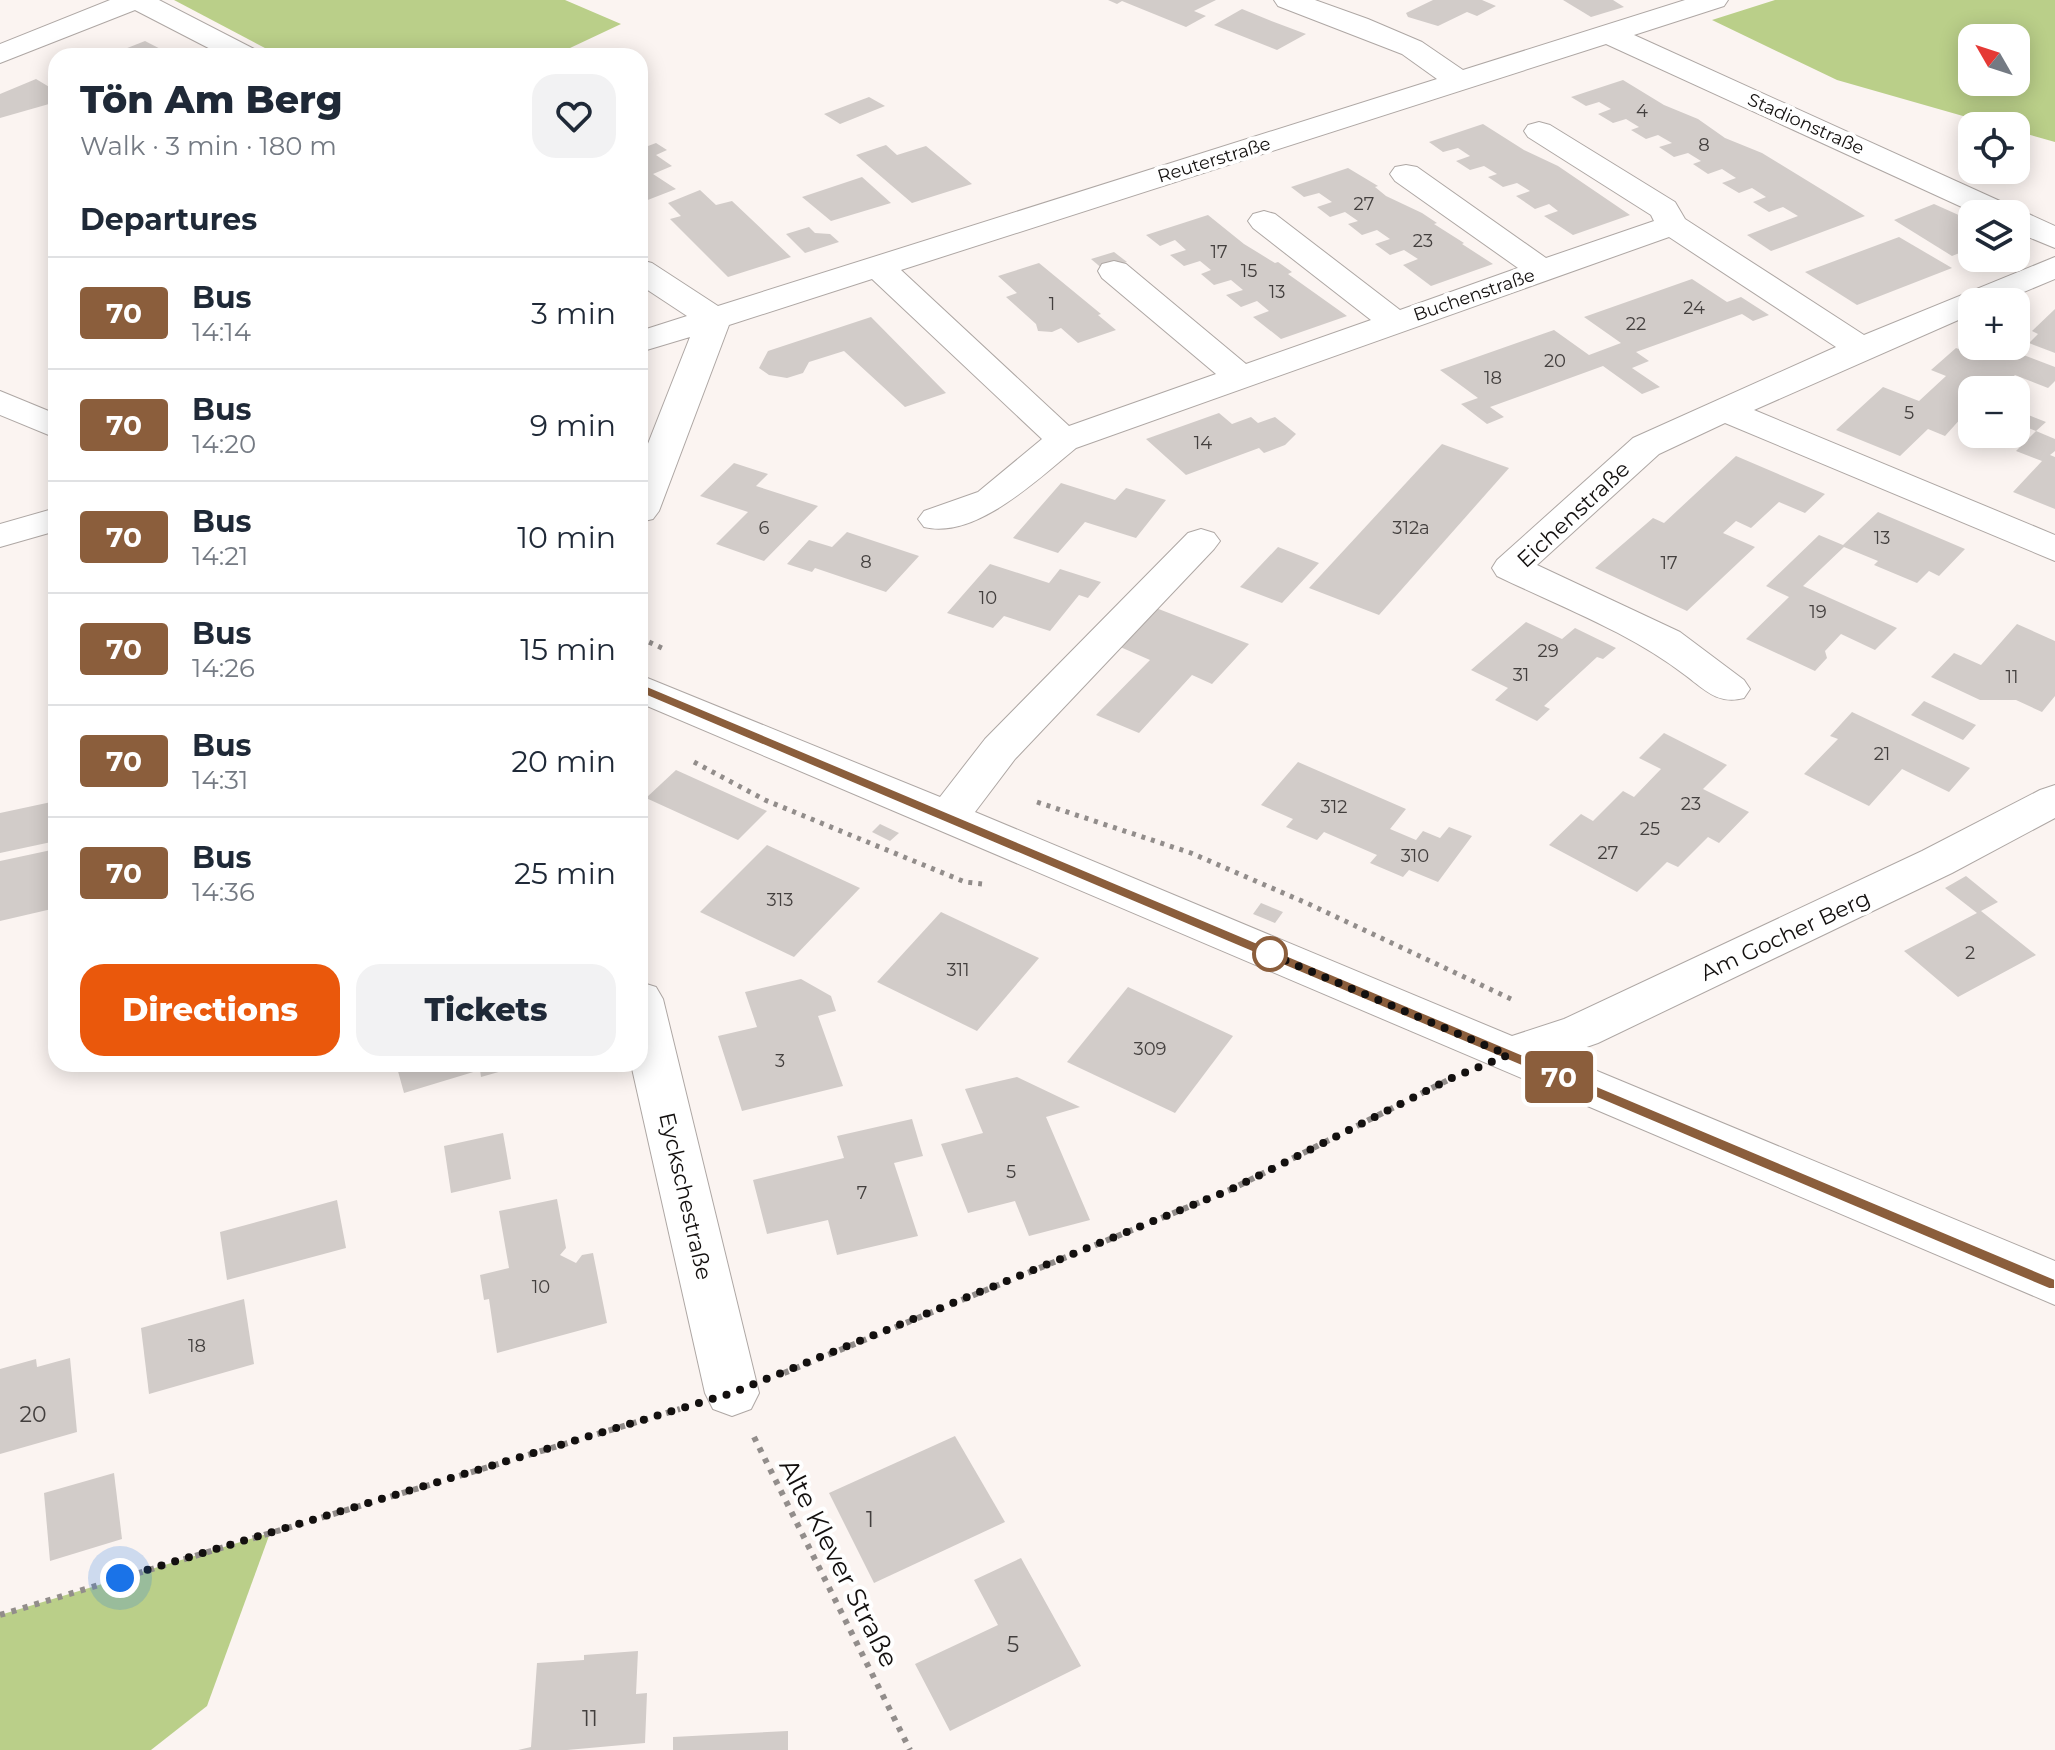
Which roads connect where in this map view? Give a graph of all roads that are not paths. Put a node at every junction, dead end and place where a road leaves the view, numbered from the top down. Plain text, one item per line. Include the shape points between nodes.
1 (137, 0) edge
2 (1288, 0) edge
3 (1714, 0) edge
4 (1609, 34) junction
5 (230, 48) edge
6 (0, 54) edge
7 (1461, 82) junction
8 (1539, 131) dead end
9 (1406, 174) dead end
10 (1972, 200) edge
11 (1264, 221) dead end
12 (1672, 225) junction
13 (2030, 226) edge
14 (2055, 238) edge
15 (878, 266) junction
16 (2055, 267) edge
17 (1114, 271) dead end
18 (1543, 271) junction
19 (648, 275) edge
20 (714, 319) junction
21 (1396, 323) junction
22 (648, 340) edge
23 (1861, 348) junction
24 (1241, 377) junction
25 (0, 402) edge
26 (1722, 409) junction
27 (48, 423) edge
28 (1063, 440) junction
29 (648, 490) edge
30 (937, 519) dead end
31 (48, 521) edge
32 (0, 536) edge
33 (1201, 541) dead end
34 (2055, 549) edge
35 (1730, 689) dead end
36 (648, 691) edge
37 (2055, 800) edge
38 (947, 818) junction
39 (648, 1033) edge
40 (1508, 1055) junction
41 (2055, 1284) edge
42 (732, 1393) road end

1 - 5 street
1 - 6 street
2 - 7 street via 1412,48
3 - 4 street, Reuterstraße
4 - 7 street, Reuterstraße
4 - 10 street, Stadionstraße
7 - 15 street, Reuterstraße
8 - 12 street via 1664,209
9 - 18 street
11 - 21 street
12 - 18 street, Buchenstraße
12 - 23 street
13 - 14 street
15 - 20 street, Reuterstraße
15 - 28 street
16 - 23 street, Eichenstraße
17 - 24 street
18 - 21 street, Buchenstraße
19 - 20 street
20 - 22 street, Reuterstraße
20 - 29 street
21 - 24 street, Buchenstraße
23 - 26 street, Eichenstraße
24 - 28 street, Buchenstraße
25 - 27 street
26 - 34 street
26 - 35 street, Eichenstraße via 1646,446 1511,568 1666,641
28 - 30 street, Buchenstraße via 991,500
31 - 32 street
33 - 38 street via 1000,749
36 - 38 street
37 - 40 street, Am Gocher Berg via 1937,862 1581,1031
38 - 40 street
39 - 42 street, Eyckschestraße
40 - 41 street

